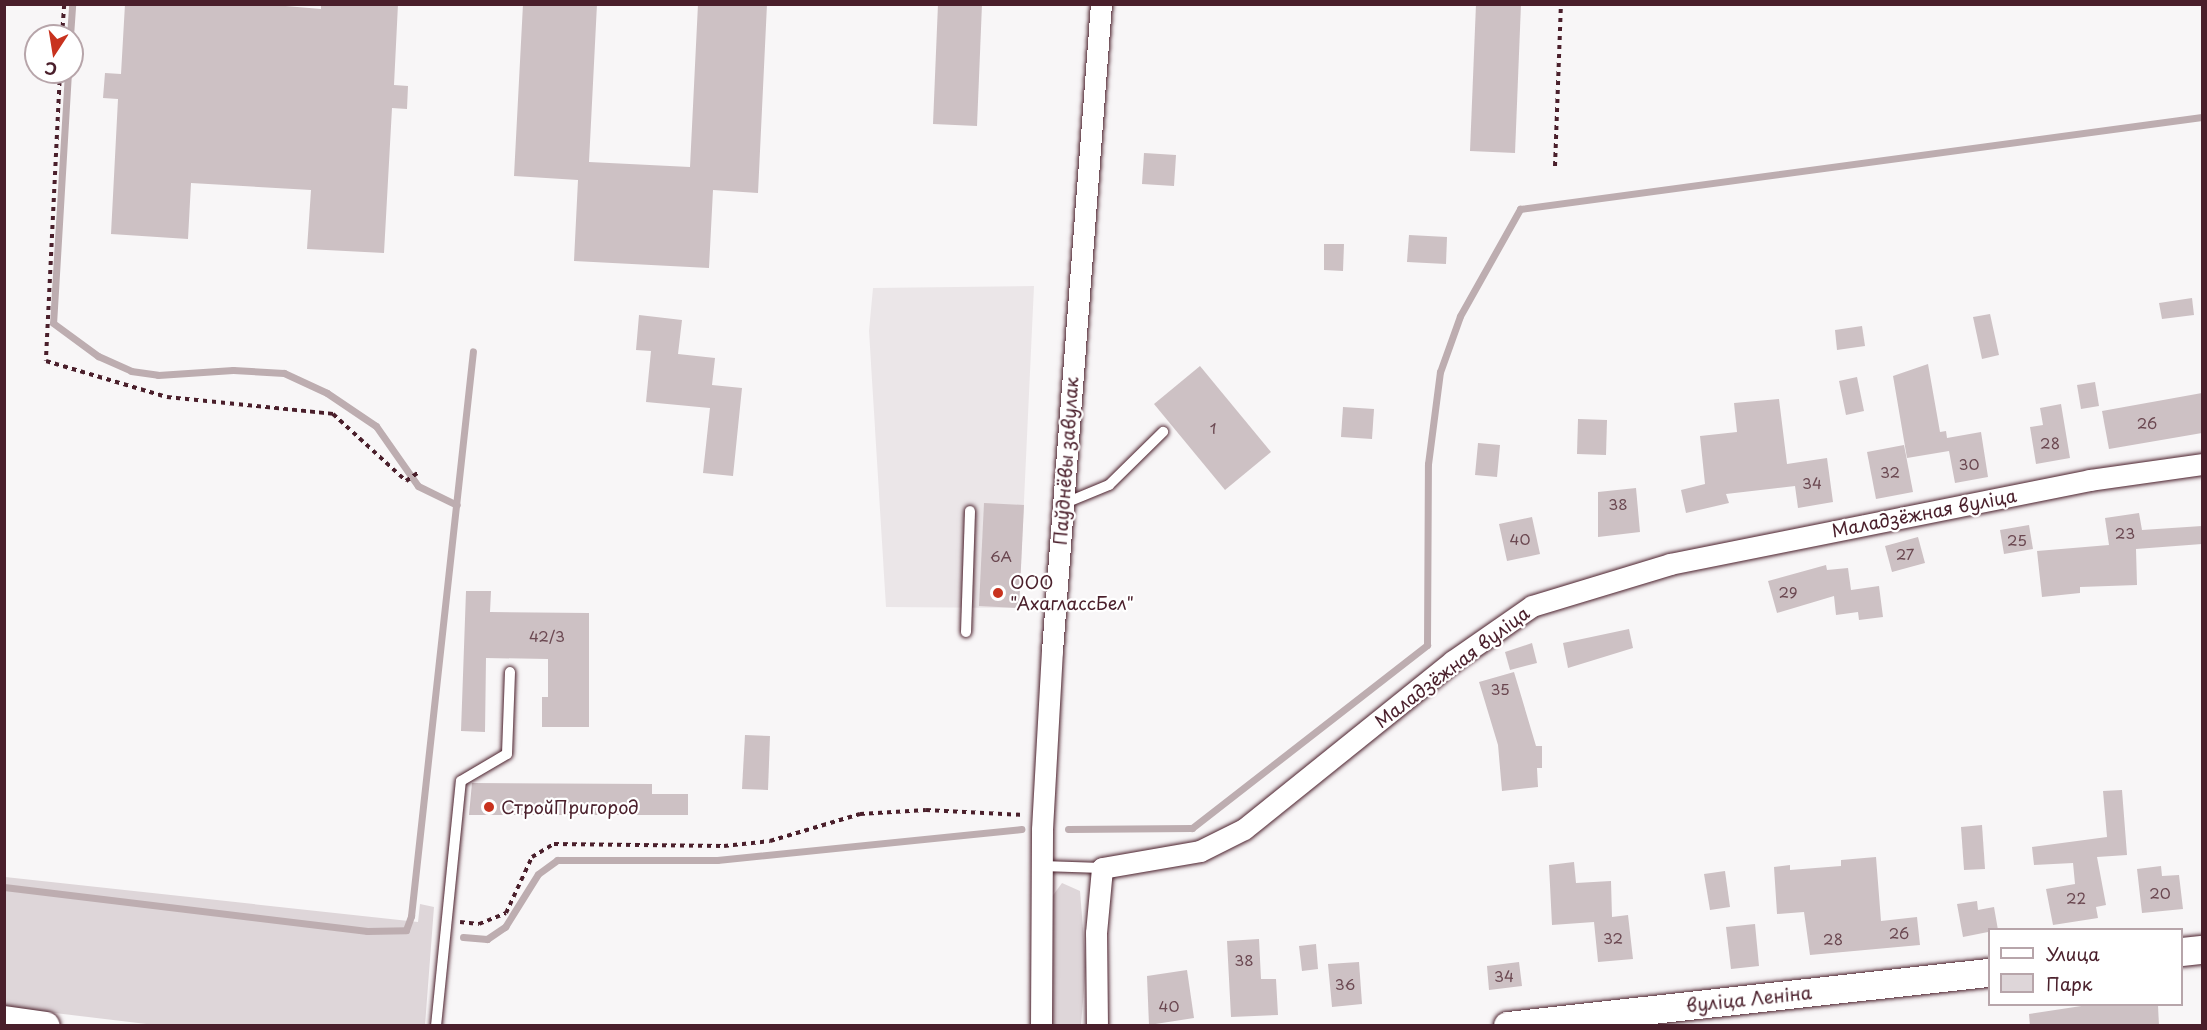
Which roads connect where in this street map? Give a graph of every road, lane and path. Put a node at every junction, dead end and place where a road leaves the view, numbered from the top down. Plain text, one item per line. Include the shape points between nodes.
1 (64, 4) edge
2 (1101, 4) edge
3 (1561, 4) edge
4 (63, 24) edge
5 (59, 84) edge
6 (1555, 166) dead end
7 (1163, 432) dead end
8 (2202, 464) edge
9 (419, 472) dead end
10 (1063, 504) junction
11 (970, 511) dead end
12 (966, 632) dead end
13 (510, 672) dead end
14 (1043, 817) junction
15 (1042, 866) junction
16 (1102, 868) junction
17 (448, 921) junction
18 (2202, 950) edge
19 (2183, 952) edge
20 (1988, 973) edge
21 (4, 1020) edge
22 (46, 1026) edge
23 (436, 1026) edge
24 (1041, 1026) edge
25 (1097, 1026) edge
26 (1508, 1026) edge

1 - 4 path
2 - 10 street, Паўднёвы завулак
3 - 6 path
5 - 9 path via 46,361 167,397 333,414 406,482
7 - 10 lane via 1109,485
8 - 16 street, Маладзёжная вуліца via 2090,480 1670,564 1532,606 1453,661 1244,829 1200,851
10 - 14 street, Паўднёвы завулак
11 - 12 lane
13 - 17 lane via 507,754 461,781
14 - 15 street, Паўднёвы завулак
14 - 17 path via 926,810 860,814 770,842 724,846 554,844 532,857 506,914 479,924
15 - 16 lane
15 - 24 street, Паўднёвы завулак
16 - 25 street via 1096,933
17 - 23 lane
18 - 19 street
20 - 26 street, вуліца Леніна
21 - 22 street

